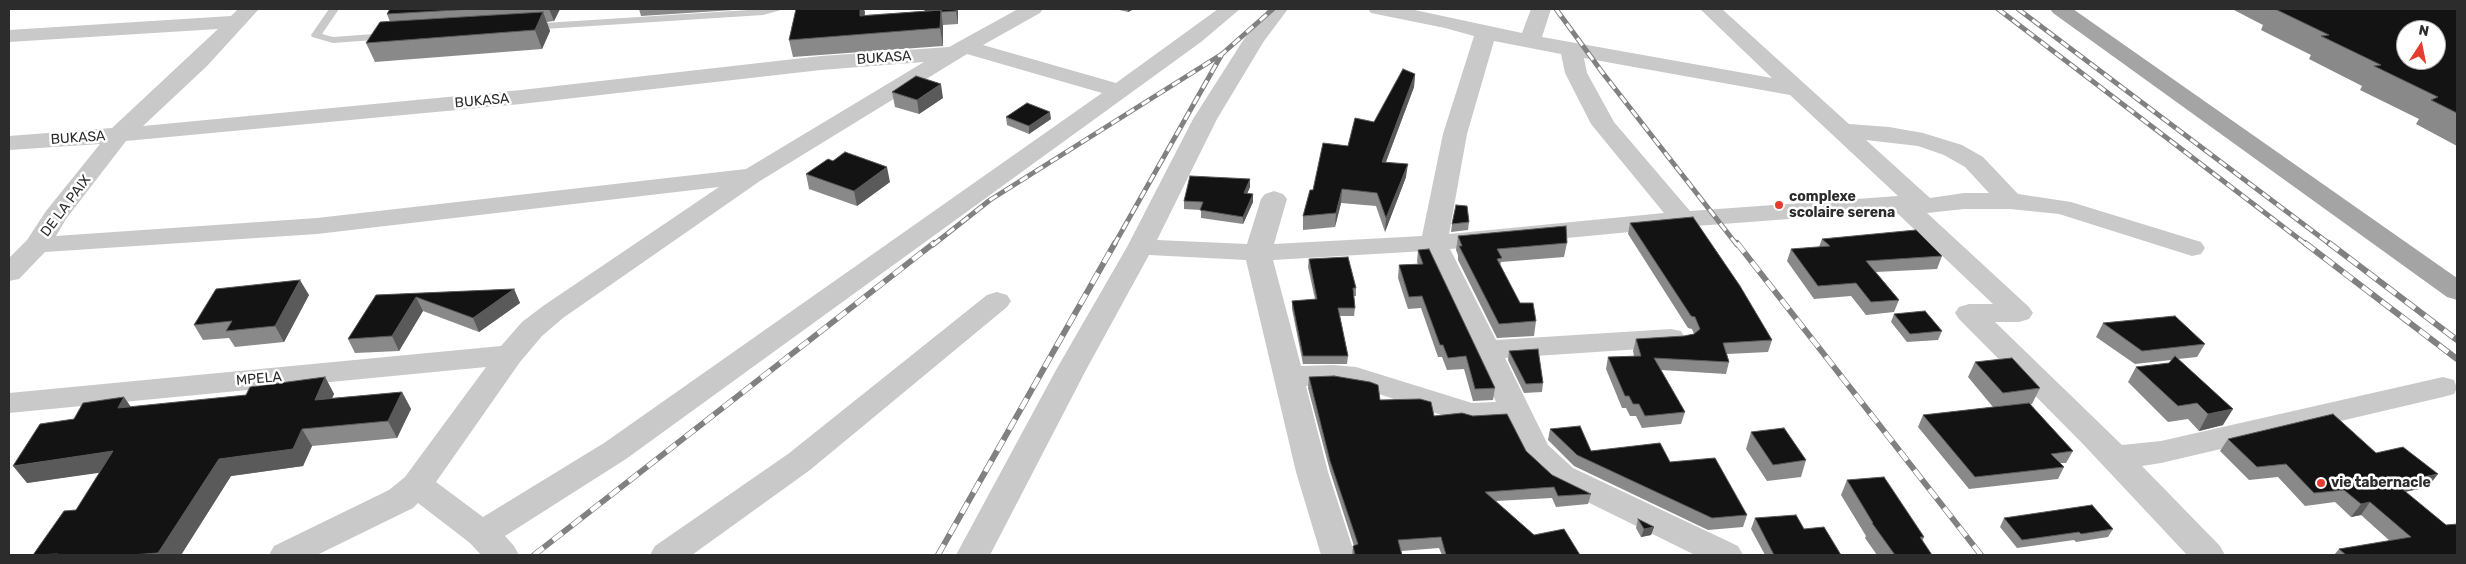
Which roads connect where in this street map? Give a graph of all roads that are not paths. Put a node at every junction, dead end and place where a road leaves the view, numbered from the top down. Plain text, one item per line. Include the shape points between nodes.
1 (334, 9) edge
2 (780, 9) edge
3 (1033, 9) edge
4 (1230, 9) edge
5 (1278, 9) edge
6 (1378, 9) edge
7 (1541, 9) edge
8 (1710, 9) edge
9 (2060, 9) edge
10 (243, 15) edge
11 (519, 28) edge
12 (1486, 33) junction
13 (9, 36) edge
14 (402, 36) edge
15 (1530, 40) junction
16 (1571, 49) junction
17 (960, 50) junction
18 (1797, 89) junction
19 (1119, 91) junction
20 (1843, 131) junction
21 (120, 135) junction
22 (9, 143) edge
23 (751, 176) junction
24 (1274, 199) dead end
25 (2010, 201) junction
26 (1912, 204) junction
27 (1684, 219) junction
28 (1434, 243) junction
29 (37, 245) junction
30 (1140, 247) junction
31 (2192, 248) dead end
32 (1258, 253) junction
33 (9, 273) edge
34 (2457, 291) edge
35 (997, 301) dead end
36 (1680, 338) edge
37 (1486, 350) junction
38 (510, 355) junction
39 (1289, 377) junction
40 (2443, 387) dead end
41 (9, 403) edge
42 (1515, 412) junction
43 (2113, 458) junction
44 (417, 485) junction
45 (492, 544) edge
46 (286, 555) edge
47 (667, 555) edge
48 (973, 555) edge
49 (1338, 555) edge
50 (1726, 555) edge
51 (2208, 555) edge

1 - 14 lane via 316,35 333,40
2 - 11 lane
3 - 17 street
4 - 19 street
5 - 30 street via 1255,39 1205,119
6 - 12 street
7 - 15 street
8 - 18 street
9 - 34 main road
10 - 13 street
10 - 21 street, DE LA PAIX
12 - 15 street
12 - 28 street via 1455,134
15 - 16 street
16 - 18 street
16 - 27 street via 1576,73 1603,124
17 - 19 street, BUKASA
17 - 21 street, BUKASA via 521,97
17 - 23 street
18 - 20 street
19 - 45 street via 615,451
20 - 25 street via 1923,140 1953,150 1974,162
20 - 26 street
21 - 22 street, BUKASA
21 - 29 street, DE LA PAIX via 55,216
23 - 29 street via 316,226
23 - 38 street via 553,312 532,329
24 - 32 street
25 - 26 street
25 - 31 street via 2062,207
26 - 27 street
26 - 43 street via 2019,313 1969,313
27 - 28 street
28 - 32 street
28 - 37 street
29 - 33 street, DE LA PAIX
30 - 32 street
30 - 48 street
32 - 39 street
35 - 47 street via 799,462
36 - 37 street
37 - 42 street
38 - 41 street, MPELA
38 - 44 street
39 - 42 street via 1356,377 1471,414
39 - 49 street via 1312,472
40 - 43 street via 2161,452
42 - 50 street via 1536,452 1562,476
43 - 51 street
44 - 45 street
44 - 46 street via 401,500

